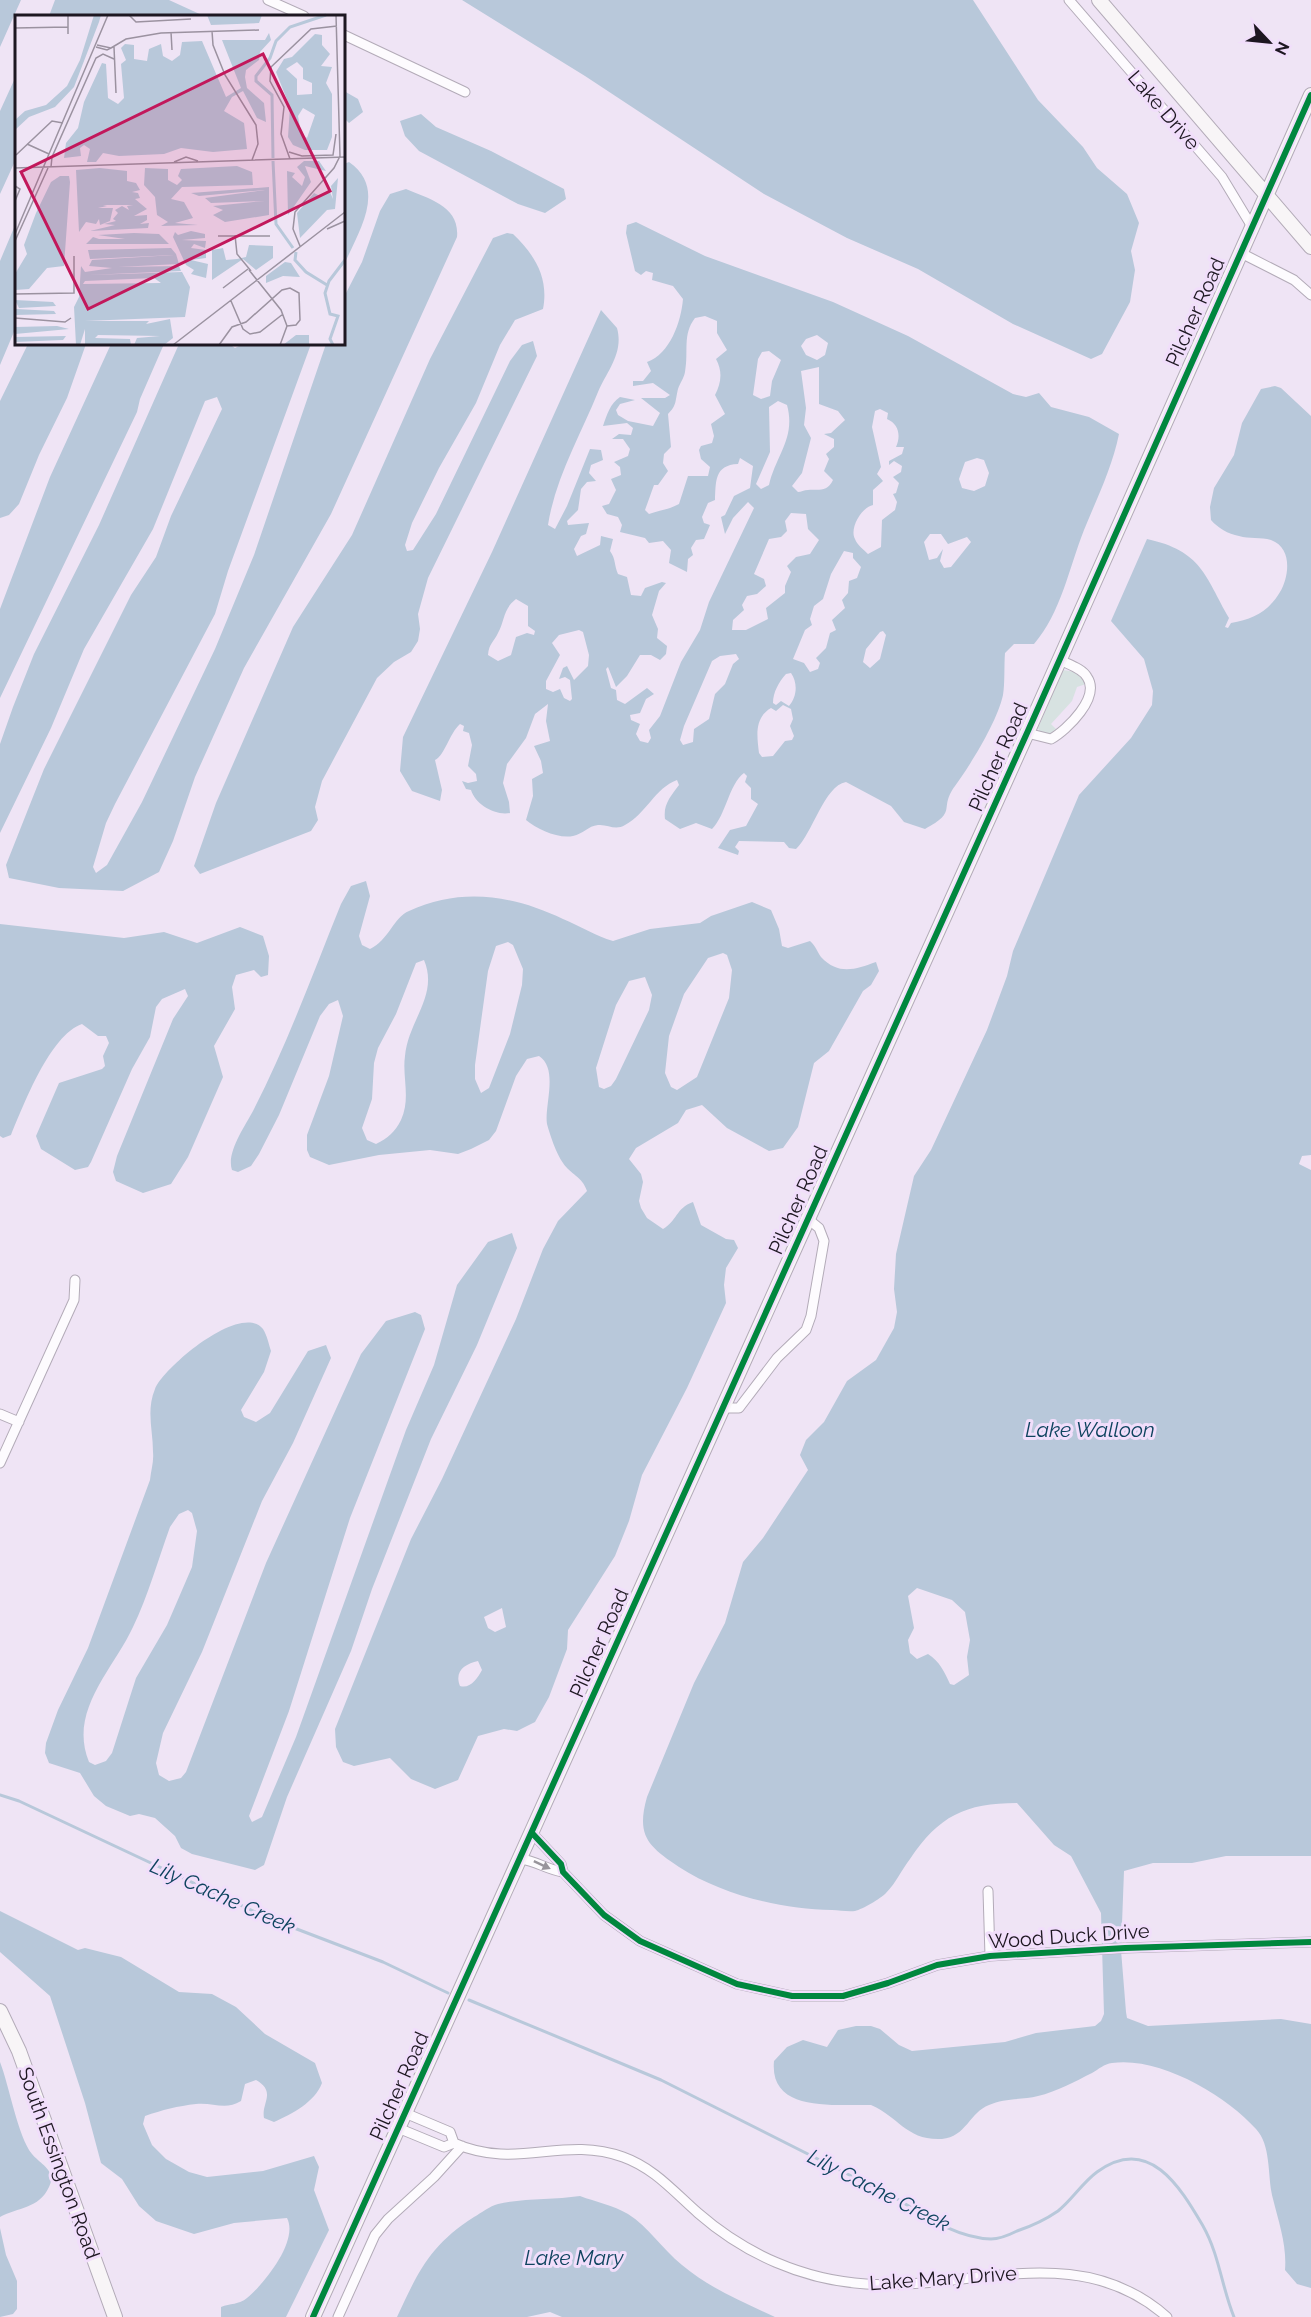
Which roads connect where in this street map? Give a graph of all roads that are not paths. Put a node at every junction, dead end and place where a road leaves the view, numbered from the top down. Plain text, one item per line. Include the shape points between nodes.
1 (268, 0) edge
2 (1069, 0) edge
3 (1099, 0) edge
4 (302, 15) edge
5 (345, 35) edge
6 (465, 92) dead end
7 (1311, 95) edge
8 (1266, 194) junction
9 (1251, 225) junction
10 (1311, 247) edge
11 (1239, 252) junction
12 (1311, 295) edge
13 (1059, 659) junction
14 (1027, 733) junction
15 (808, 1219) junction
16 (75, 1280) dead end
17 (723, 1408) junction
18 (0, 1414) edge
19 (19, 1422) junction
20 (0, 1463) edge
21 (532, 1833) junction
22 (520, 1859) junction
23 (563, 1872) junction
24 (988, 1891) dead end
25 (1311, 1942) edge
26 (990, 1956) junction
27 (0, 2011) edge
28 (405, 2113) junction
29 (434, 2126) junction
30 (398, 2128) junction
31 (428, 2140) junction
32 (458, 2144) junction
33 (115, 2317) edge
34 (313, 2317) edge
35 (338, 2317) edge
36 (1167, 2317) edge

1 - 4 street
2 - 9 street, Lake Drive via 1222,177
3 - 8 street
5 - 6 street
7 - 8 street, Pilcher Road
8 - 9 street, Pilcher Road
8 - 10 street
9 - 11 street, Pilcher Road
11 - 12 street via 1294,280
11 - 13 street, Pilcher Road
13 - 14 street, Pilcher Road
13 - 14 street via 1087,676 1087,701 1051,739
14 - 15 street, Pilcher Road
15 - 17 street, Pilcher Road
15 - 17 street via 819,1228 824,1242 806,1330 777,1358 740,1408
16 - 19 street via 74,1300
17 - 21 street, Pilcher Road
18 - 19 street
19 - 20 street
21 - 22 street, Pilcher Road
21 - 23 street, Wood Duck Drive via 561,1864
22 -> 23 street, Wood Duck Drive
22 - 28 street, Pilcher Road
23 - 26 street, Wood Duck Drive via 604,1915 640,1941 738,1984 792,1996 843,1996 938,1965
24 - 26 street
25 - 26 street, Wood Duck Drive
27 - 33 street, South Essington Road via 19,2051
28 - 29 street, Lake Mary Drive
28 - 30 street, Pilcher Road
29 - 31 street
29 - 32 street, Lake Mary Drive via 450,2132
30 - 31 street, Lake Mary Drive
30 - 34 street, Pilcher Road
31 - 32 street, Lake Mary Drive via 444,2147
32 - 35 street via 434,2177 375,2235
32 - 36 street, Lake Mary Drive via 498,2155 526,2156 568,2148 623,2157 648,2168 723,2235 783,2266 823,2278 866,2284 1060,2272 1104,2282

